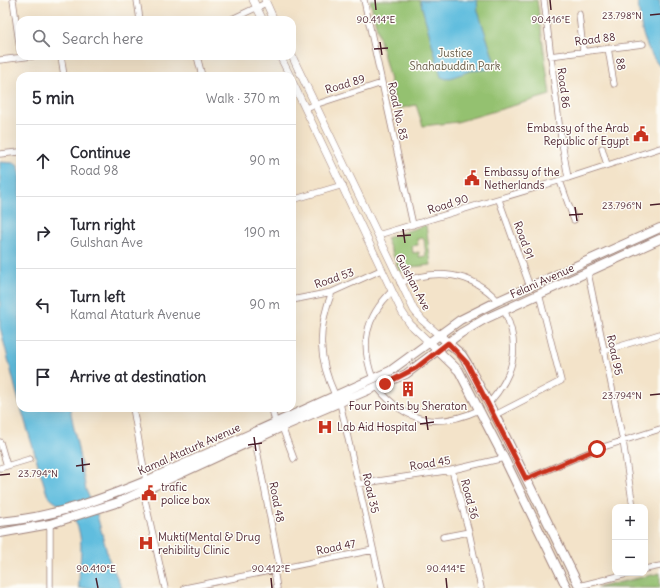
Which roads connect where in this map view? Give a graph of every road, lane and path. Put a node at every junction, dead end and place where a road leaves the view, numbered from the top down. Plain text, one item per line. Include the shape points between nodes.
1 (13, 0) edge
2 (137, 0) edge
3 (254, 0) edge
4 (364, 0) edge
5 (544, 0) edge
6 (266, 2) edge
7 (257, 7) junction
8 (578, 14) dead end
9 (139, 16) edge
10 (238, 16) edge
11 (261, 16) edge
12 (272, 16) edge
13 (16, 21) edge
14 (642, 44) dead end
15 (608, 48) junction
16 (583, 50) junction
17 (550, 56) junction
18 (16, 58) edge
19 (0, 60) edge
20 (62, 60) edge
21 (198, 60) edge
22 (282, 60) edge
23 (294, 60) edge
24 (63, 72) edge
25 (201, 72) edge
26 (288, 72) edge
27 (382, 83) junction
28 (614, 84) dead end
29 (296, 89) edge
30 (315, 104) junction
31 (305, 108) junction
32 (602, 148) dead end
33 (660, 148) edge
34 (16, 152) edge
35 (0, 154) edge
36 (607, 165) junction
37 (568, 178) junction
38 (560, 181) junction
39 (343, 185) junction
40 (296, 199) edge
41 (499, 200) junction
42 (574, 220) dead end
43 (413, 225) junction
44 (660, 228) edge
45 (378, 236) junction
46 (660, 240) edge
47 (381, 270) junction
48 (588, 273) junction
49 (400, 283) junction
50 (530, 287) junction
51 (392, 291) junction
52 (332, 292) junction
53 (539, 294) junction
54 (296, 299) edge
55 (498, 301) junction
56 (504, 310) junction
57 (660, 334) edge
58 (439, 335) junction
59 (429, 342) junction
60 (448, 343) junction
61 (439, 350) junction
62 (604, 351) junction
63 (373, 379) junction
64 (377, 387) junction
65 (335, 395) junction
66 (340, 403) junction
67 (489, 403) junction
68 (479, 410) junction
69 (134, 412) edge
70 (274, 412) edge
71 (495, 414) junction
72 (279, 424) junction
73 (660, 429) edge
74 (255, 440) junction
75 (623, 441) junction
76 (0, 442) edge
77 (294, 458) dead end
78 (504, 458) junction
79 (30, 459) dead end
80 (7, 466) junction
81 (0, 468) edge
82 (452, 470) junction
83 (526, 479) junction
84 (358, 484) junction
85 (143, 485) junction
86 (100, 504) junction
87 (633, 504) edge
88 (0, 522) edge
89 (50, 524) junction
90 (469, 532) junction
91 (0, 533) edge
92 (443, 537) dead end
93 (373, 550) junction
94 (660, 566) edge
95 (277, 569) junction
96 (648, 569) edge
97 (620, 576) edge
98 (579, 587) edge
99 (50, 588) edge
100 (165, 588) edge
101 (185, 588) edge
102 (277, 588) edge
103 (382, 588) edge
104 (481, 588) edge
105 (568, 588) edge

1 - 13 street
2 - 9 street
3 - 7 street
4 - 27 street, Road No. 83
5 - 17 street, Road 86
6 - 7 street
6 - 12 street
7 - 10 street
7 - 11 street
8 - 16 street
14 - 15 street, Road 88
15 - 16 street, Road 88
15 - 28 street, 88
16 - 17 street, Road 88
17 - 37 street, Road 86
18 - 19 street
20 - 24 street
21 - 25 street
22 - 26 street
23 - 30 street, Gulshan Ave
27 - 30 street, Road 89
27 - 43 street, Road No. 83
29 - 31 street, Gulshan Ave
30 - 31 street, Road 89
30 - 45 street, Gulshan Ave
31 - 39 street, Gulshan Ave
32 - 36 street
33 - 36 street, Road 90
34 - 35 street
36 - 37 street, Road 90
37 - 38 street, Road 90
38 - 41 street, Road 90
38 - 42 street
39 - 40 street
39 - 47 street, Gulshan Ave
41 - 43 street, Road 90
41 - 50 street, Road 91
43 - 45 street, Road 90
44 - 50 main road, Felani Avenue
45 - 49 street, Gulshan Ave
46 - 48 main road, Felani Avenue
47 - 51 street, Gulshan Ave
47 - 52 street, Road 53
48 - 53 main road, Felani Avenue
48 - 62 street, Road 95
49 - 55 street via 422,275 454,275 464,277 482,287
49 - 58 street, Gulshan Ave via 418,315
50 - 55 main road, Felani Avenue
51 - 59 street, Gulshan Ave via 410,324
51 - 63 street via 375,311 367,330 365,350
52 - 54 street, Road 53
52 - 65 street via 323,316 321,345 322,362
53 - 56 main road, Felani Avenue
53 - 71 street via 561,381
55 - 58 main road, Felani Avenue via 460,320
56 - 60 main road, Felani Avenue via 467,329
56 - 67 street via 512,329 513,359 507,378
57 - 62 street
58 - 59 main road, Kamal Ataturk Avenue
58 - 60 main road, Gulshan Ave
59 - 61 main road, Gulshan Ave
59 - 63 main road, Kamal Ataturk Avenue via 399,366
60 - 61 main road, Felani Avenue
60 - 67 main road, Gulshan Ave via 464,359
61 - 64 main road, Kamal Ataturk Avenue via 411,371
61 - 68 main road, Gulshan Ave via 456,367
62 - 75 street, Road 95
63 - 65 main road, Kamal Ataturk Avenue
64 - 66 main road, Kamal Ataturk Avenue
64 - 68 street via 392,404 412,416 423,419 458,419
65 - 72 main road, Kamal Ataturk Avenue
66 - 72 main road, Kamal Ataturk Avenue
66 - 84 street, Road 35
67 - 71 main road, Gulshan Ave
68 - 78 main road, Gulshan Ave
69 - 85 street
70 - 72 street
71 - 83 main road, Gulshan Ave
72 - 74 main road, Kamal Ataturk Avenue
72 - 77 street
72 - 85 main road, Kamal Ataturk Avenue
73 - 75 street
74 - 85 main road, Kamal Ataturk Avenue
74 - 95 street, Road 48
75 - 83 street via 597,449
75 - 87 street, Road 95
76 - 80 street
78 - 82 street, Road 45
78 - 105 main road, Gulshan Ave
79 - 80 street
80 - 81 street
82 - 84 street, Road 45
82 - 90 street, Road 36
83 - 98 main road, Gulshan Ave
84 - 93 street, Road 35
85 - 86 main road, Kamal Ataturk Avenue
85 - 100 street
86 - 88 main road, Kamal Ataturk Avenue
86 - 89 main road, Kamal Ataturk Avenue
89 - 91 main road, Kamal Ataturk Avenue
89 - 99 street
90 - 92 street, Road 36
90 - 104 street, Road 36
93 - 95 street, Road 47
93 - 103 street, Road 35
94 - 96 street
95 - 101 street, Road 47
95 - 102 street, Road 48
97 - 98 street

